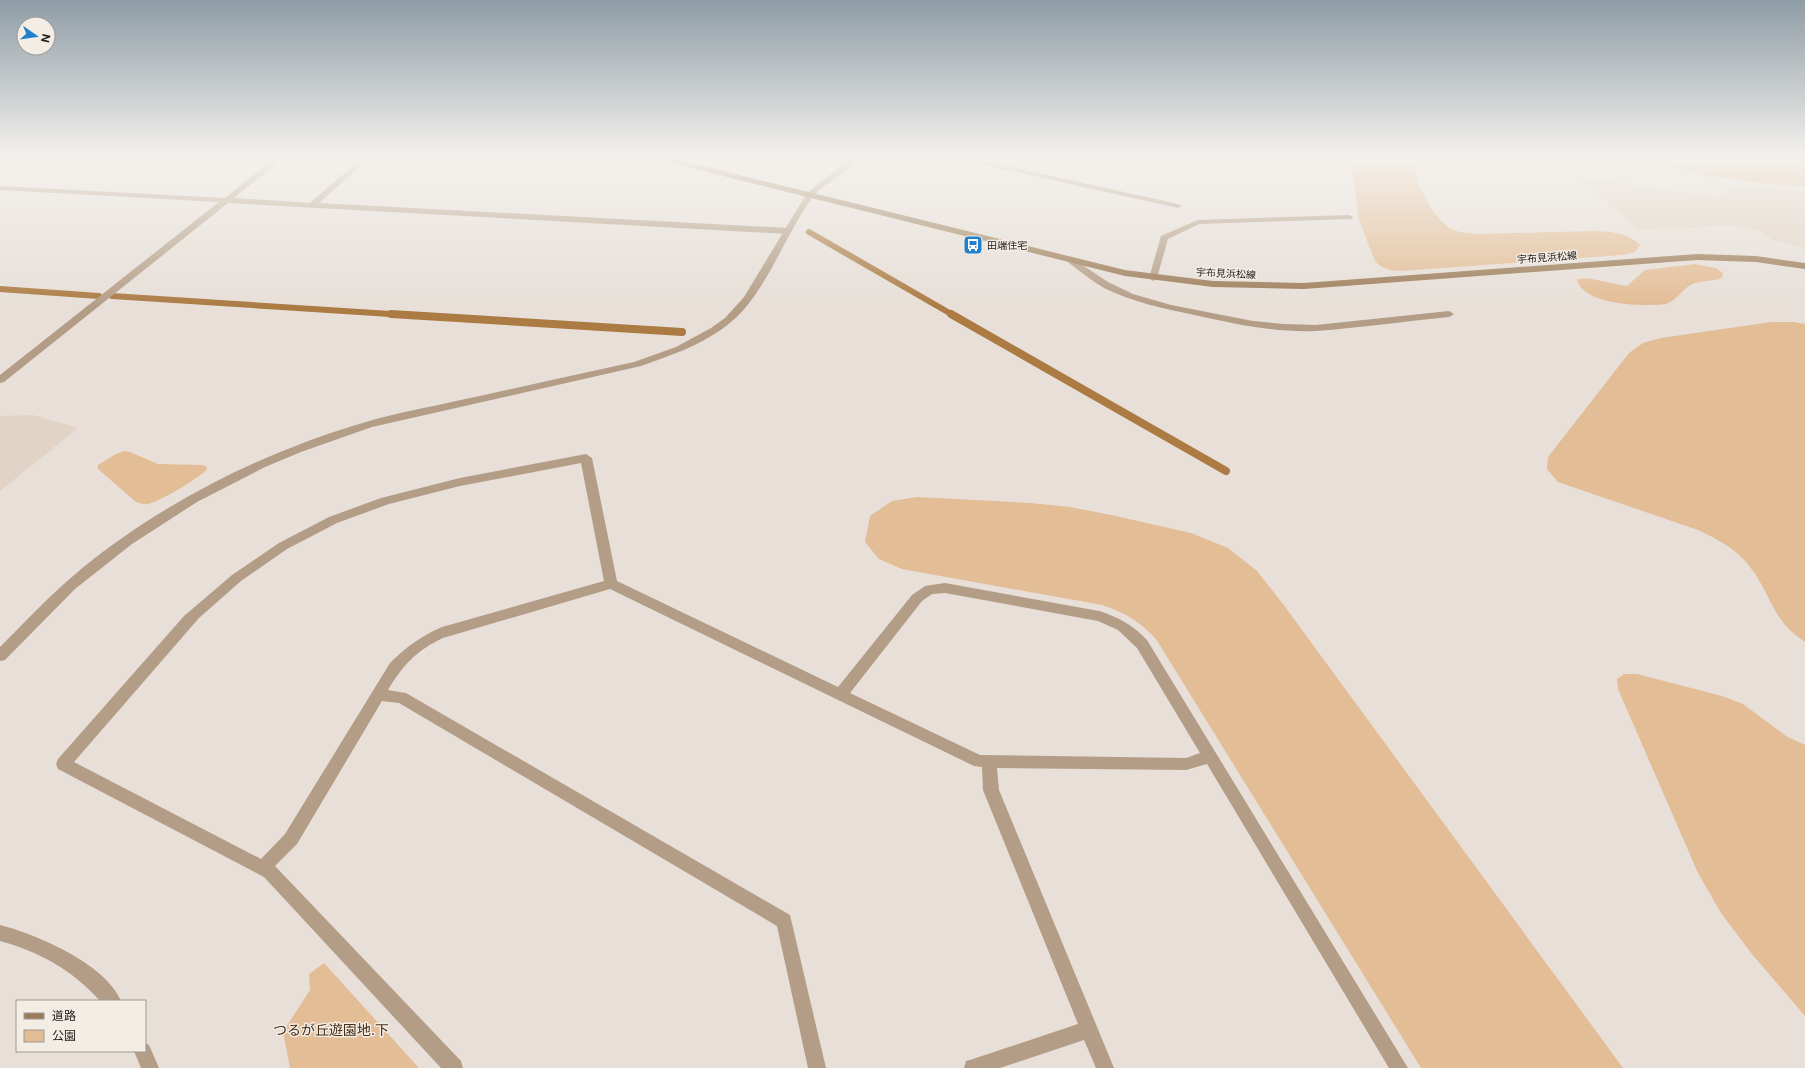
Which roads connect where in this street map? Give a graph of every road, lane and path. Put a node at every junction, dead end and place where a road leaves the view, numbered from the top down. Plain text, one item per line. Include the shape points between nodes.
1 (219, 207) edge
2 (346, 207) edge
3 (803, 207) edge
4 (857, 207) edge
5 (1350, 217) dead end
6 (788, 231) junction
7 (1072, 261) junction
8 (1805, 266) edge
9 (1153, 278) junction
10 (1449, 314) dead end
11 (0, 380) edge
12 (611, 584) junction
13 (0, 656) edge
14 (841, 694) junction
15 (379, 695) junction
16 (1210, 757) junction
17 (989, 761) junction
18 (263, 868) junction
19 (0, 933) edge
20 (111, 1000) edge
21 (1089, 1029) junction
22 (143, 1052) edge
23 (150, 1068) edge
24 (454, 1068) edge
25 (817, 1068) edge
26 (973, 1068) edge
27 (1105, 1068) edge
28 (1399, 1068) edge

1 - 11 street
2 - 6 street
3 - 6 street
4 - 7 main road, 宇布見浜松線
5 - 9 street via 1198,222 1164,238
6 - 13 street via 739,309 698,340 637,364 370,424 291,450 251,468 172,510 95,564 59,596
7 - 9 main road, 宇布見浜松線
7 - 10 street via 1096,279 1127,295 1166,307 1256,325 1316,328
8 - 9 main road, 宇布見浜松線 via 1716,256 1304,286 1213,284
12 - 14 street
12 - 15 street via 447,630 426,639 409,651 395,667
12 - 18 street via 586,458 418,492 350,513 283,546 221,590 192,615 63,764
14 - 16 street via 917,598 929,589 946,588 1099,616 1131,631 1142,644
14 - 17 street via 979,761
15 - 18 street via 291,839
15 - 25 street via 401,697 784,921
16 - 17 street via 1186,764
16 - 28 street
17 - 21 street via 991,790
18 - 24 street via 270,872
19 - 20 street via 44,948 70,964
21 - 26 street
21 - 27 street
22 - 23 street

